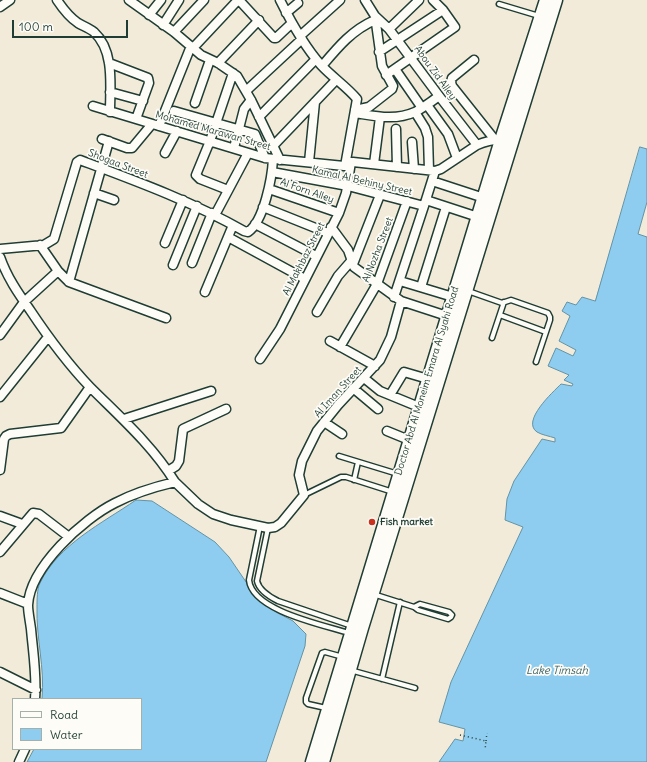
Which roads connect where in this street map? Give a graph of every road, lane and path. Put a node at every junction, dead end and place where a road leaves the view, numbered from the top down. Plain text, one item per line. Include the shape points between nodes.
1 (10, 0) edge
2 (57, 0) edge
3 (129, 0) edge
4 (161, 0) edge
5 (179, 0) edge
6 (204, 0) edge
7 (238, 0) edge
8 (280, 0) edge
9 (340, 0) edge
10 (365, 0) edge
11 (419, 0) edge
12 (433, 0) edge
13 (546, 0) edge
14 (556, 0) edge
15 (298, 3) dead end
16 (499, 4) dead end
17 (0, 7) edge
18 (443, 10) junction
19 (286, 13) junction
20 (149, 15) junction
21 (540, 17) junction
22 (375, 18) junction
23 (258, 20) junction
24 (292, 23) junction
25 (163, 25) junction
26 (389, 28) junction
27 (174, 32) junction
28 (301, 37) junction
29 (397, 39) junction
30 (192, 47) junction
31 (379, 52) junction
32 (411, 58) junction
33 (316, 59) junction
34 (210, 60) junction
35 (474, 60) dead end
36 (109, 63) junction
37 (218, 63) junction
38 (322, 66) junction
39 (395, 69) junction
40 (233, 73) junction
41 (386, 75) junction
42 (336, 80) junction
43 (246, 91) junction
44 (110, 92) junction
45 (439, 96) junction
46 (251, 100) junction
47 (143, 101) junction
48 (315, 102) junction
49 (195, 103) dead end
50 (93, 106) dead end
51 (421, 108) junction
52 (174, 111) dead end
53 (355, 111) junction
54 (110, 112) junction
55 (259, 117) junction
56 (380, 117) junction
57 (136, 119) junction
58 (216, 124) junction
59 (156, 125) junction
60 (396, 129) dead end
61 (238, 130) junction
62 (177, 131) junction
63 (503, 140) junction
64 (210, 141) junction
65 (412, 142) dead end
66 (477, 144) junction
67 (273, 146) junction
68 (234, 148) junction
69 (165, 153) dead end
70 (248, 153) junction
71 (457, 158) junction
72 (272, 159) junction
73 (309, 162) junction
74 (348, 164) junction
75 (374, 164) junction
76 (397, 167) junction
77 (101, 168) junction
78 (414, 169) junction
79 (432, 170) junction
80 (272, 172) junction
81 (432, 181) junction
82 (348, 186) junction
83 (269, 189) junction
84 (228, 190) junction
85 (94, 193) junction
86 (380, 195) junction
87 (484, 198) junction
88 (114, 200) dead end
89 (183, 200) junction
90 (407, 201) junction
91 (425, 203) junction
92 (198, 206) junction
93 (263, 207) junction
94 (446, 207) junction
95 (339, 212) junction
96 (213, 214) junction
97 (478, 217) junction
98 (255, 224) junction
99 (233, 225) junction
100 (330, 230) junction
101 (228, 237) junction
102 (165, 243) dead end
103 (40, 245) junction
104 (0, 249) edge
105 (316, 256) junction
106 (0, 257) edge
107 (352, 262) junction
108 (192, 263) dead end
109 (173, 265) dead end
110 (58, 271) junction
111 (305, 279) junction
112 (400, 281) junction
113 (69, 282) junction
114 (377, 284) junction
115 (421, 287) junction
116 (466, 290) junction
117 (205, 292) dead end
118 (453, 297) junction
119 (398, 299) junction
120 (24, 302) junction
121 (504, 302) junction
122 (317, 312) dead end
123 (500, 315) junction
124 (447, 316) junction
125 (166, 318) dead end
126 (546, 332) junction
127 (0, 335) edge
128 (48, 337) junction
129 (492, 338) dead end
130 (330, 341) dead end
131 (340, 347) junction
132 (260, 359) dead end
133 (536, 362) dead end
134 (375, 366) junction
135 (364, 378) junction
136 (428, 379) junction
137 (90, 387) junction
138 (353, 388) junction
139 (211, 391) dead end
140 (390, 395) junction
141 (0, 397) edge
142 (419, 407) junction
143 (378, 409) dead end
144 (226, 410) dead end
145 (124, 420) junction
146 (324, 422) junction
147 (388, 431) dead end
148 (342, 434) dead end
149 (409, 440) junction
150 (339, 456) dead end
151 (358, 462) junction
152 (0, 470) edge
153 (168, 471) junction
154 (399, 474) junction
155 (354, 480) junction
156 (175, 482) junction
157 (393, 492) junction
158 (304, 495) junction
159 (0, 516) edge
160 (22, 524) junction
161 (264, 527) junction
162 (68, 537) junction
163 (0, 552) edge
164 (264, 591) junction
165 (0, 593) edge
166 (373, 594) junction
167 (258, 597) junction
168 (400, 602) junction
169 (28, 604) junction
170 (414, 607) junction
171 (352, 629) junction
172 (343, 657) junction
173 (350, 670) junction
174 (0, 672) edge
175 (382, 679) junction
176 (416, 688) dead end
177 (36, 690) junction
178 (35, 698) edge
179 (328, 709) junction
180 (487, 733) dead end
181 (460, 734) dead end
182 (486, 741) junction
183 (25, 750) edge
184 (485, 750) dead end
185 (19, 762) edge
186 (312, 762) edge
187 (324, 762) edge

1 - 17 street
2 - 36 street via 72,18 98,37
3 - 20 street
4 - 20 street
5 - 25 street
6 - 27 street
7 - 23 street
7 - 30 street
8 - 19 street
9 - 28 street
10 - 22 street
11 - 26 street
12 - 18 street
13 - 21 main road, Doctor Abd Al Moneim Emara Al Syahi Road
14 - 63 main road, Doctor Abd Al Moneim Emara Al Syahi Road
15 - 19 street
16 - 21 lane
18 - 29 street
18 - 32 street via 455,25 454,28
19 - 24 street
20 - 25 street
21 - 63 main road, Doctor Abd Al Moneim Emara Al Syahi Road
22 - 26 street, Abou Zid Alley
22 - 31 street
22 - 38 street via 341,43
23 - 24 street via 273,38
23 - 37 street
24 - 28 street
25 - 27 street
26 - 29 street, Abou Zid Alley
27 - 30 street
28 - 33 street
28 - 43 street
29 - 31 street
29 - 32 street, Abou Zid Alley
30 - 34 street
30 - 59 street
31 - 41 street
32 - 39 street
32 - 45 street, Abou Zid Alley
33 - 38 street
33 - 55 street
34 - 37 street
34 - 49 street
35 - 63 street via 452,78 452,86
36 - 44 street
36 - 47 street via 148,78 149,83
37 - 40 street
38 - 42 street
39 - 41 street
39 - 51 street
40 - 43 street via 240,79
40 - 58 street
41 - 53 street via 393,85 392,89 369,107
42 - 48 street
42 - 53 street via 357,99
43 - 46 street
44 - 47 street
44 - 54 street
45 - 51 street
45 - 66 street, Abou Zid Alley
46 - 55 street
46 - 61 street via 244,109
47 - 57 street
48 - 67 street
48 - 73 street
50 - 54 street, Mohamed Marawan Street
51 - 56 street via 401,116
51 - 71 street via 448,134
51 - 79 street, Al Iman Street
52 - 58 street
53 - 56 street
53 - 74 street, Al Makhbaz Street
54 - 57 street, Mohamed Marawan Street
55 - 67 street
56 - 75 street
57 - 59 street, Mohamed Marawan Street
58 - 61 street
58 - 64 street
59 - 62 street, Mohamed Marawan Street
59 - 77 street via 132,148 106,140
60 - 76 street
61 - 68 street
61 - 72 street via 255,134
62 - 64 street, Mohamed Marawan Street
62 - 69 street
63 - 66 street
63 - 87 main road, Doctor Abd Al Moneim Emara Al Syahi Road
63 - 116 main road, Doctor Abd Al Moneim Emara Al Syahi Road
64 - 68 street, Mohamed Marawan Street
64 - 84 street via 196,175
65 - 78 street
66 - 71 street
67 - 72 street
68 - 70 street, Mohamed Marawan Street
70 - 72 street, Mohamed Marawan Street
70 - 84 street
71 - 79 street via 441,169
72 - 73 street, Mohamed Marawan Street
72 - 80 street
73 - 74 street, Mohamed Marawan Street
74 - 75 street, Mohamed Marawan Street
74 - 82 street, Al Makhbaz Street
75 - 76 street, Mohamed Marawan Street
76 - 78 street, Mohamed Marawan Street
77 - 85 street
77 - 89 street, Shogaa Street
77 - 103 street, Shogaa Street via 77,160 56,236
78 - 79 street, Mohamed Marawan Street
79 - 81 street, Al Iman Street
80 - 82 street, Kamal Al Behiny Street
80 - 83 street
81 - 87 street
81 - 91 street, Al Iman Street
82 - 86 street, Kamal Al Behiny Street
82 - 95 street, Al Makhbaz Street
83 - 93 street
83 - 95 street, Al Forn Alley
84 - 96 street
85 - 88 street
85 - 113 street
86 - 90 street, Kamal Al Behiny Street
86 - 107 street
87 - 97 main road, Doctor Abd Al Moneim Emara Al Syahi Road
89 - 92 street, Shogaa Street
89 - 102 street
90 - 91 street, Kamal Al Behiny Street
90 - 114 street, Al Nozha Street
91 - 94 street, Kamal Al Behiny Street
91 - 112 street, Al Iman Street
92 - 96 street, Shogaa Street
92 - 109 street
93 - 98 street
93 - 100 street
94 - 97 street, Kamal Al Behiny Street
94 - 115 street
95 - 100 street, Al Makhbaz Street
96 - 99 street, Shogaa Street
96 - 108 street
97 - 118 main road, Doctor Abd Al Moneim Emara Al Syahi Road
98 - 99 street, Shogaa Street via 246,232
98 - 105 street
99 - 101 street
100 - 105 street, Al Makhbaz Street
100 - 107 street via 348,250
101 - 111 street
101 - 117 street
103 - 104 street, Shogaa Street
103 - 110 street
105 - 111 street, Al Makhbaz Street
106 - 120 street via 7,276
107 - 114 street via 354,267
107 - 122 street via 338,276
110 - 113 street
110 - 120 street
111 - 132 street, Al Makhbaz Street via 280,329
112 - 115 street
112 - 119 street, Al Iman Street
113 - 125 street
114 - 119 street
114 - 131 street, Al Nozha Street
115 - 118 street
116 - 121 lane
116 - 166 main road, Doctor Abd Al Moneim Emara Al Syahi Road
118 - 124 main road, Doctor Abd Al Moneim Emara Al Syahi Road
119 - 124 street
119 - 134 street, Al Iman Street via 388,345
120 - 127 street
120 - 128 street
121 - 123 lane
121 - 126 lane via 511,300 548,312 550,320
123 - 126 lane
123 - 129 lane
124 - 136 main road, Doctor Abd Al Moneim Emara Al Syahi Road
126 - 133 lane
128 - 137 street
128 - 141 street
130 - 131 street
131 - 134 street
134 - 135 street, Al Iman Street
135 - 138 street, Al Iman Street
135 - 140 street via 380,391
136 - 140 street via 404,372
136 - 142 main road, Doctor Abd Al Moneim Emara Al Syahi Road
137 - 145 street
137 - 152 street via 61,428 6,436
138 - 143 street
138 - 146 street, Al Iman Street
139 - 145 street
140 - 142 street
142 - 149 main road, Doctor Abd Al Moneim Emara Al Syahi Road
144 - 153 street via 183,429 179,461
145 - 153 street
146 - 148 street
146 - 158 street, Al Iman Street via 302,462 299,475
147 - 149 street
149 - 154 main road, Doctor Abd Al Moneim Emara Al Syahi Road
150 - 151 lane
151 - 154 lane
151 - 155 lane
153 - 156 street
154 - 157 main road, Doctor Abd Al Moneim Emara Al Syahi Road
155 - 157 lane
155 - 158 lane via 341,477
156 - 161 street via 198,504 213,514
156 - 162 street via 144,490 113,503
157 - 171 main road, Doctor Abd Al Moneim Emara Al Syahi Road
158 - 161 street via 281,523 275,527
159 - 160 street
160 - 162 street via 33,512
160 - 163 street
161 - 164 lane via 257,581
161 - 167 lane via 249,580
162 - 169 street via 39,572
164 - 167 lane
164 - 171 lane via 278,601
165 - 169 street
166 - 168 lane
166 - 173 main road, Doctor Abd Al Moneim Emara Al Syahi Road
167 - 171 lane via 271,607 286,613
168 - 170 lane
168 - 175 lane
169 - 177 street
170 - 170 lane via 448,619 452,615 450,612 420,604
171 - 172 main road, Doctor Abd Al Moneim Emara Al Syahi Road
172 - 179 main road, Doctor Abd Al Moneim Emara Al Syahi Road
172 - 179 lane via 322,653 306,698 308,704
173 - 175 lane
173 - 187 main road, Doctor Abd Al Moneim Emara Al Syahi Road
174 - 177 street
175 - 176 lane
177 - 178 street
179 - 186 main road, Doctor Abd Al Moneim Emara Al Syahi Road
180 - 182 path
181 - 182 path
182 - 184 path
183 - 185 street

